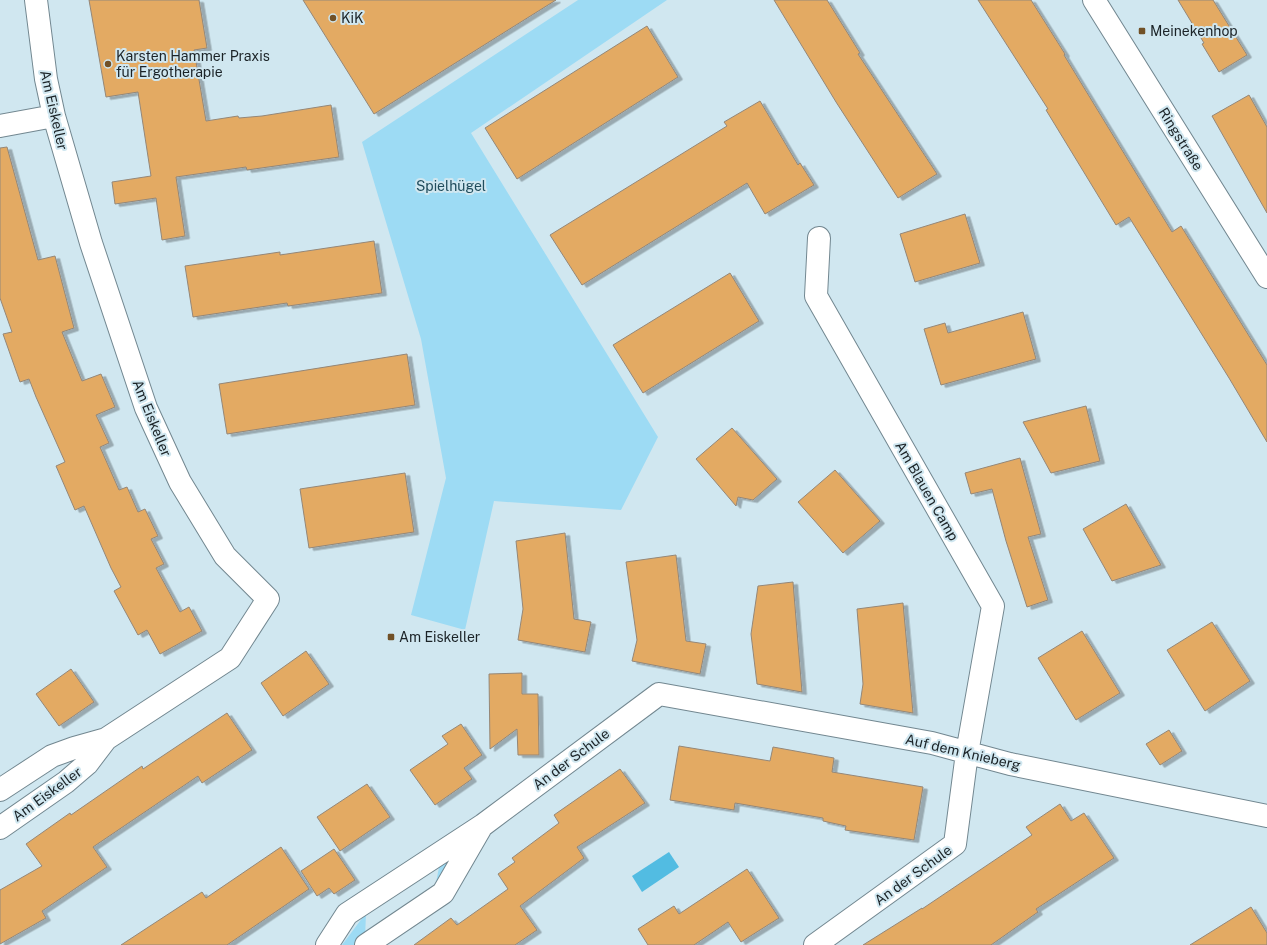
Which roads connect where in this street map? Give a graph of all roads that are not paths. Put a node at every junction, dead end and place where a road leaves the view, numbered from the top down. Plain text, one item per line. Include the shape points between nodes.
1 (36, 0) edge
2 (1094, 0) edge
3 (54, 116) junction
4 (0, 126) edge
5 (819, 238) dead end
6 (1267, 278) edge
7 (659, 694) joint
8 (106, 739) junction
9 (967, 753) junction
10 (0, 790) edge
11 (1267, 816) edge
12 (483, 825) junction
13 (0, 828) edge
14 (327, 945) edge
15 (366, 945) edge
16 (815, 945) edge

1 - 3 street, Am Eiskeller via 46,79
2 - 6 street, Ringstraße
3 - 4 street
3 - 8 street, Am Eiskeller via 91,243 146,408 180,482 225,556 268,599 230,658
5 - 9 street, Am Blauen Camp via 816,296 993,606
7 - 9 street, Auf dem Knieberg via 932,743
7 - 12 street, An der Schule
8 - 10 street, Am Eiskeller via 52,756
8 - 13 street, Am Eiskeller via 87,764 66,782
9 - 11 street, Auf dem Knieberg
9 - 16 street, An der Schule via 955,844
12 - 14 street, An der Schule via 347,914
12 - 15 street, An der Schule via 442,893

